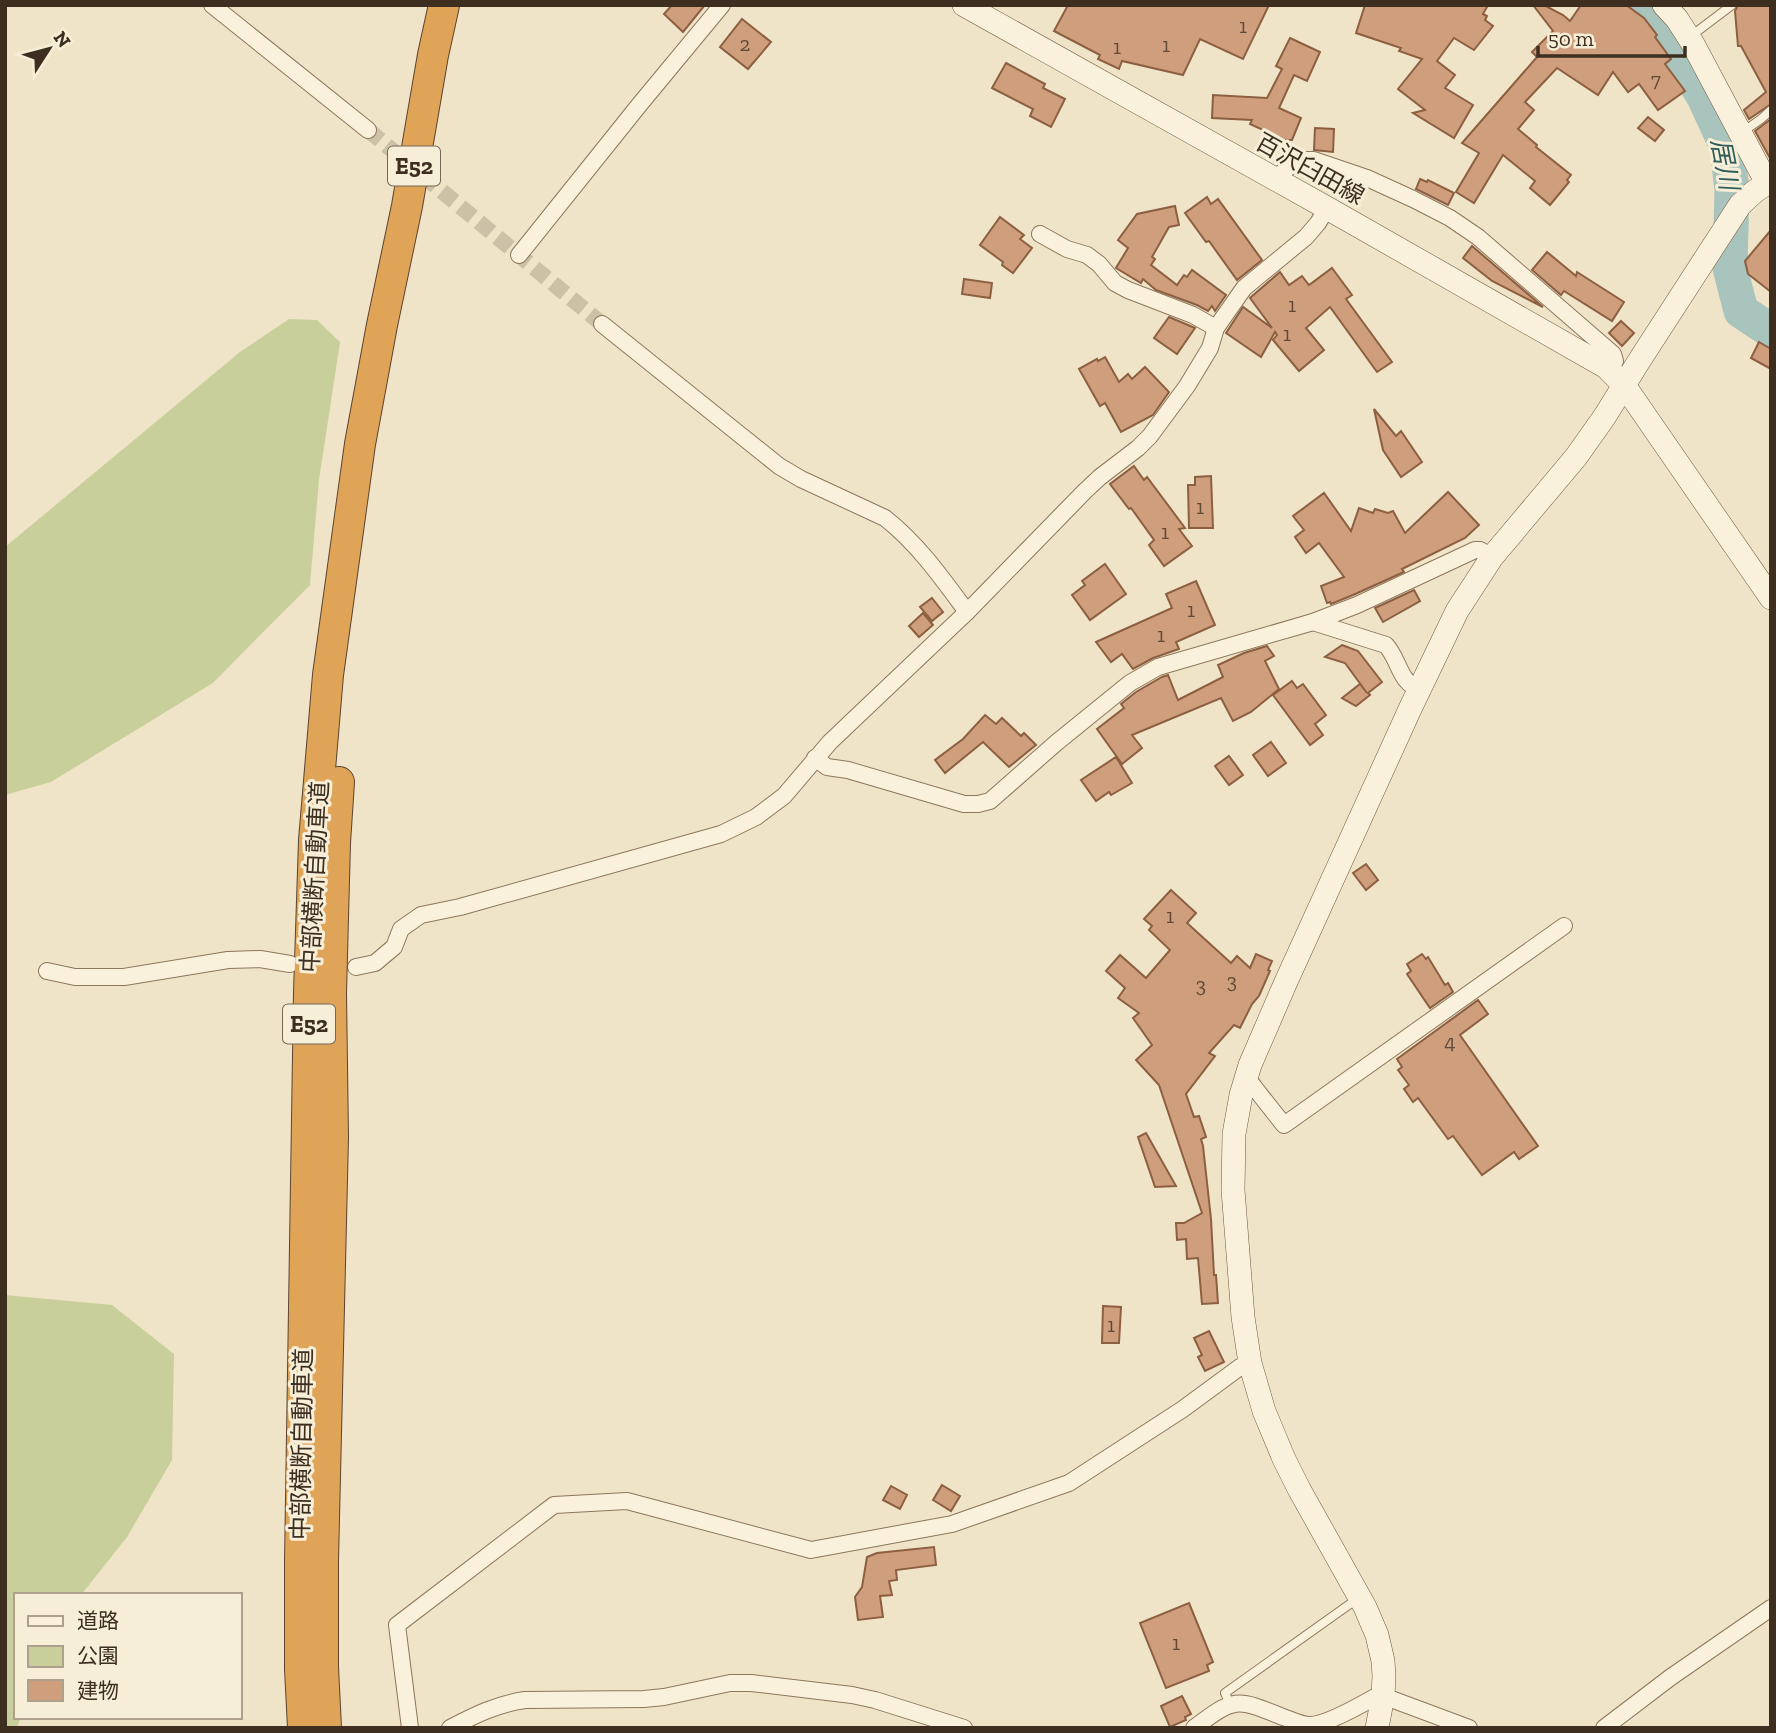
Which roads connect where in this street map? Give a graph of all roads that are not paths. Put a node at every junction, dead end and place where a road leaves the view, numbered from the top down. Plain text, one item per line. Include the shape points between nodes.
1 (212, 5) edge
2 (444, 5) edge
3 (722, 5) edge
4 (964, 5) edge
5 (1664, 5) edge
6 (1731, 5) edge
7 (1689, 38) junction
8 (1771, 110) edge
9 (368, 130) tunnel mouth
10 (1741, 133) junction
11 (1274, 179) junction
12 (1769, 185) edge
13 (1327, 208) junction
14 (1040, 234) dead end
15 (519, 255) dead end
16 (603, 324) tunnel mouth
17 (382, 325) junction
18 (1216, 328) junction
19 (1617, 378) junction
20 (1492, 557) junction
21 (1771, 598) edge
22 (967, 612) junction
23 (1313, 622) junction
24 (1419, 690) junction
25 (815, 758) junction
26 (1564, 926) dead end
27 (290, 964) dead end
28 (356, 967) dead end
29 (47, 971) dead end
30 (1245, 1080) junction
31 (1250, 1363) junction
32 (1360, 1597) junction
33 (1771, 1608) edge
34 (1383, 1696) junction
35 (1230, 1704) junction
36 (303, 1728) edge
37 (326, 1728) edge
38 (410, 1728) edge
39 (450, 1728) edge
40 (964, 1728) edge
41 (1194, 1728) edge
42 (1377, 1728) edge
43 (1469, 1728) edge
44 (1604, 1728) edge

1 - 9 street
2 - 17 highway, 中部横断自動車道 / E52
3 - 15 street
4 - 11 main road, 百沢臼田線
5 - 7 main road
6 - 7 lane
7 - 10 main road
8 - 10 lane
10 - 12 main road
11 - 13 main road, 百沢臼田線
11 - 19 street via 1298,160 1314,160 1367,178 1450,218 1613,354
12 - 19 main road via 1740,205
13 - 18 street via 1306,237 1244,288
13 - 19 main road, 百沢臼田線
14 - 18 street via 1087,255 1115,283
16 - 22 street via 779,466 885,518 927,558
17 - 36 highway, 中部横断自動車道 / E52 via 359,444 328,675 314,840 301,1520
17 - 37 highway, 中部横断自動車道 / E52 via 346,676 335,843 323,1561
18 - 22 street via 1210,348 1187,386 1150,436 1100,477
19 - 20 main road via 1605,416
19 - 21 main road
20 - 23 street via 1475,550
20 - 24 main road via 1457,611
22 - 25 street
23 - 24 street via 1386,645 1403,677
23 - 25 street via 1146,673 990,802 964,804 827,767
24 - 30 main road
25 - 28 street via 784,796 756,817 721,834 421,915 401,929 394,947 375,963
26 - 30 street via 1284,1125
27 - 29 street via 228,960 124,976 75,977
30 - 31 main road via 1234,1134 1233,1190
31 - 32 main road via 1284,1460
31 - 38 street via 1069,1483 952,1524 811,1550 626,1501 554,1505 397,1625
32 - 34 main road via 1377,1635
32 - 35 lane via 1225,1693
33 - 44 street
34 - 35 street via 1311,1725 1244,1702
34 - 42 main road
34 - 43 street
35 - 41 street
39 - 40 street via 488,1709 525,1700 644,1699 751,1683 852,1695

